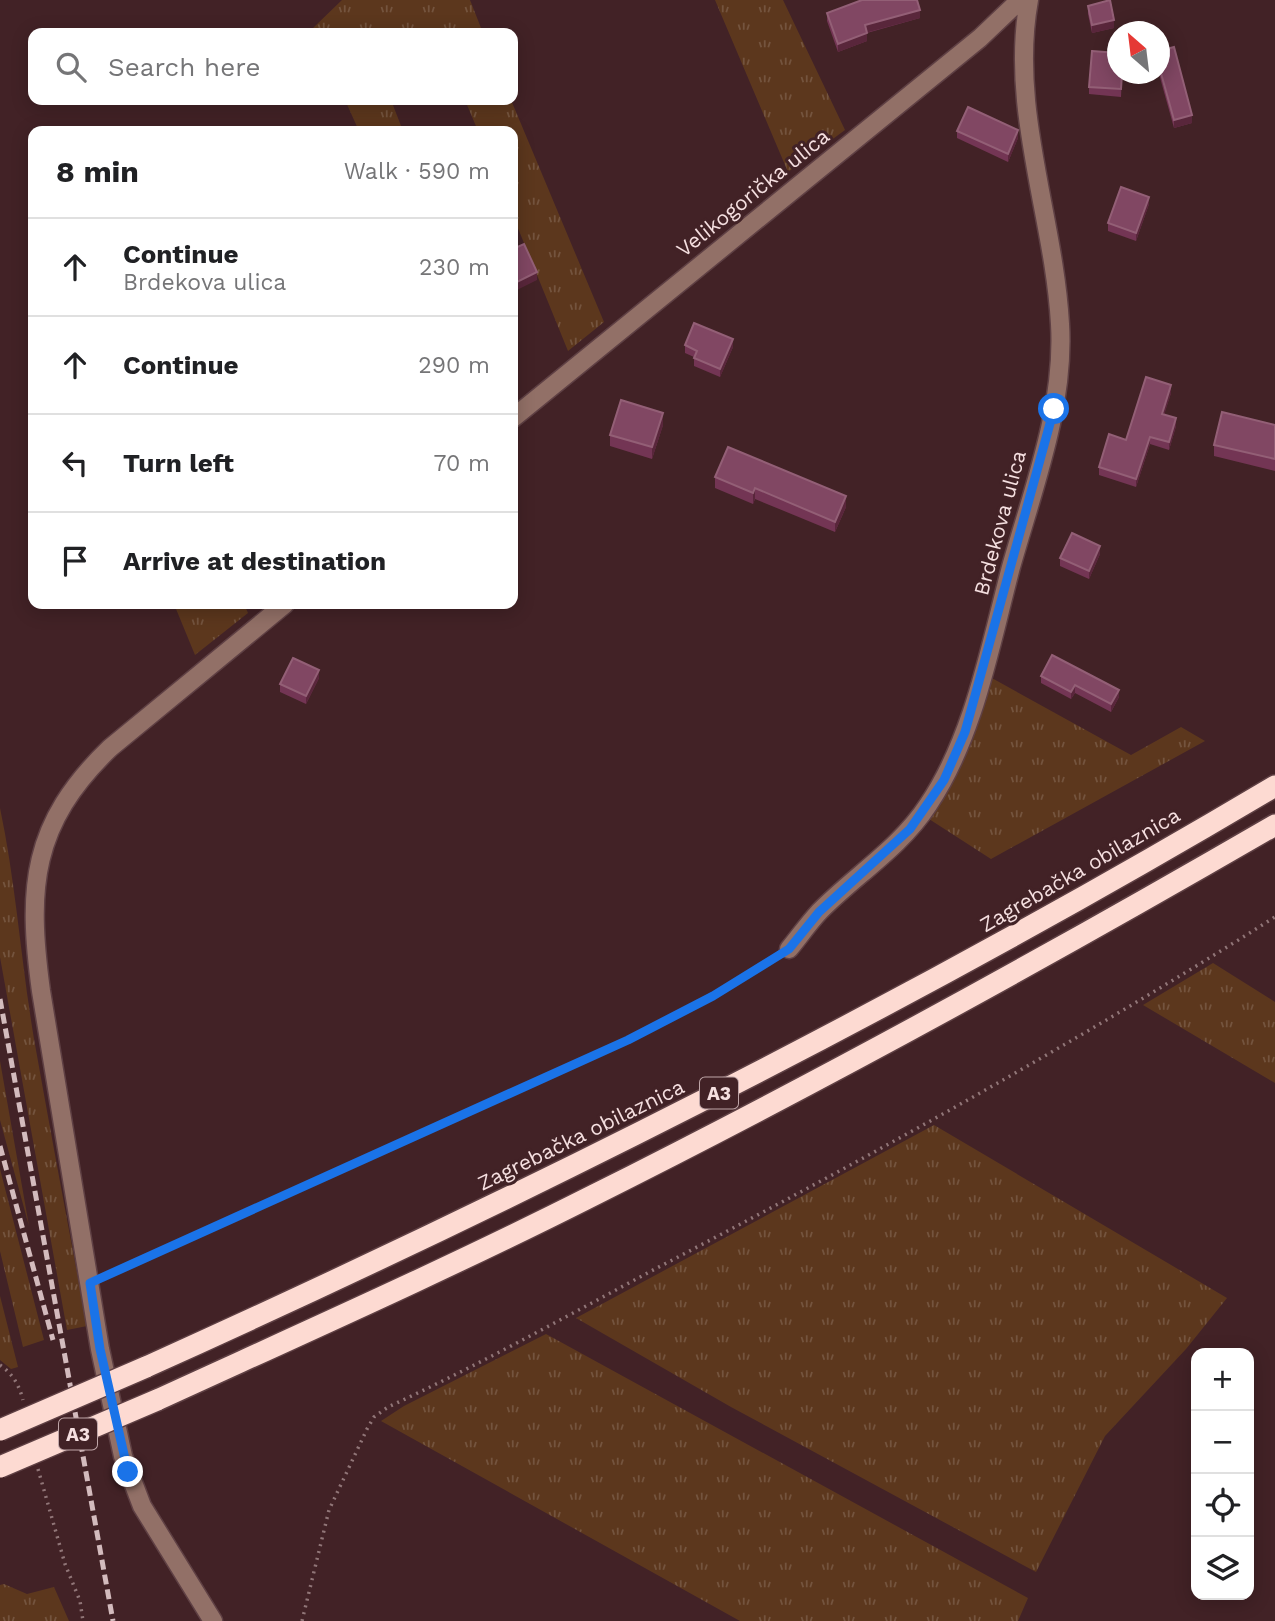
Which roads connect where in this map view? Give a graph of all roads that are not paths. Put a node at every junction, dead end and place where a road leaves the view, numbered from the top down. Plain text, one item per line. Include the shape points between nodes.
1 (1020, 0) edge
2 (1029, 0) edge
3 (518, 414) edge
4 (279, 609) edge
5 (1275, 786) edge
6 (1275, 825) edge
7 (789, 949) road end
8 (0, 1430) edge
9 (0, 1467) edge
10 (214, 1621) edge

1 - 3 street, Velikogorička ulica via 980,38
2 - 7 street, Brdekova ulica via 1023,74 1060,326 1054,409 965,732 944,780 910,829 819,912
4 - 10 street via 86,771 54,821 35,881 34,943 41,991 100,1349 128,1472 142,1506
5 - 8 highway, Zagrebačka obilaznica / A3, bridge via 986,952 716,1095 287,1303
6 - 9 highway, A3, bridge via 1002,981 734,1124 445,1267

